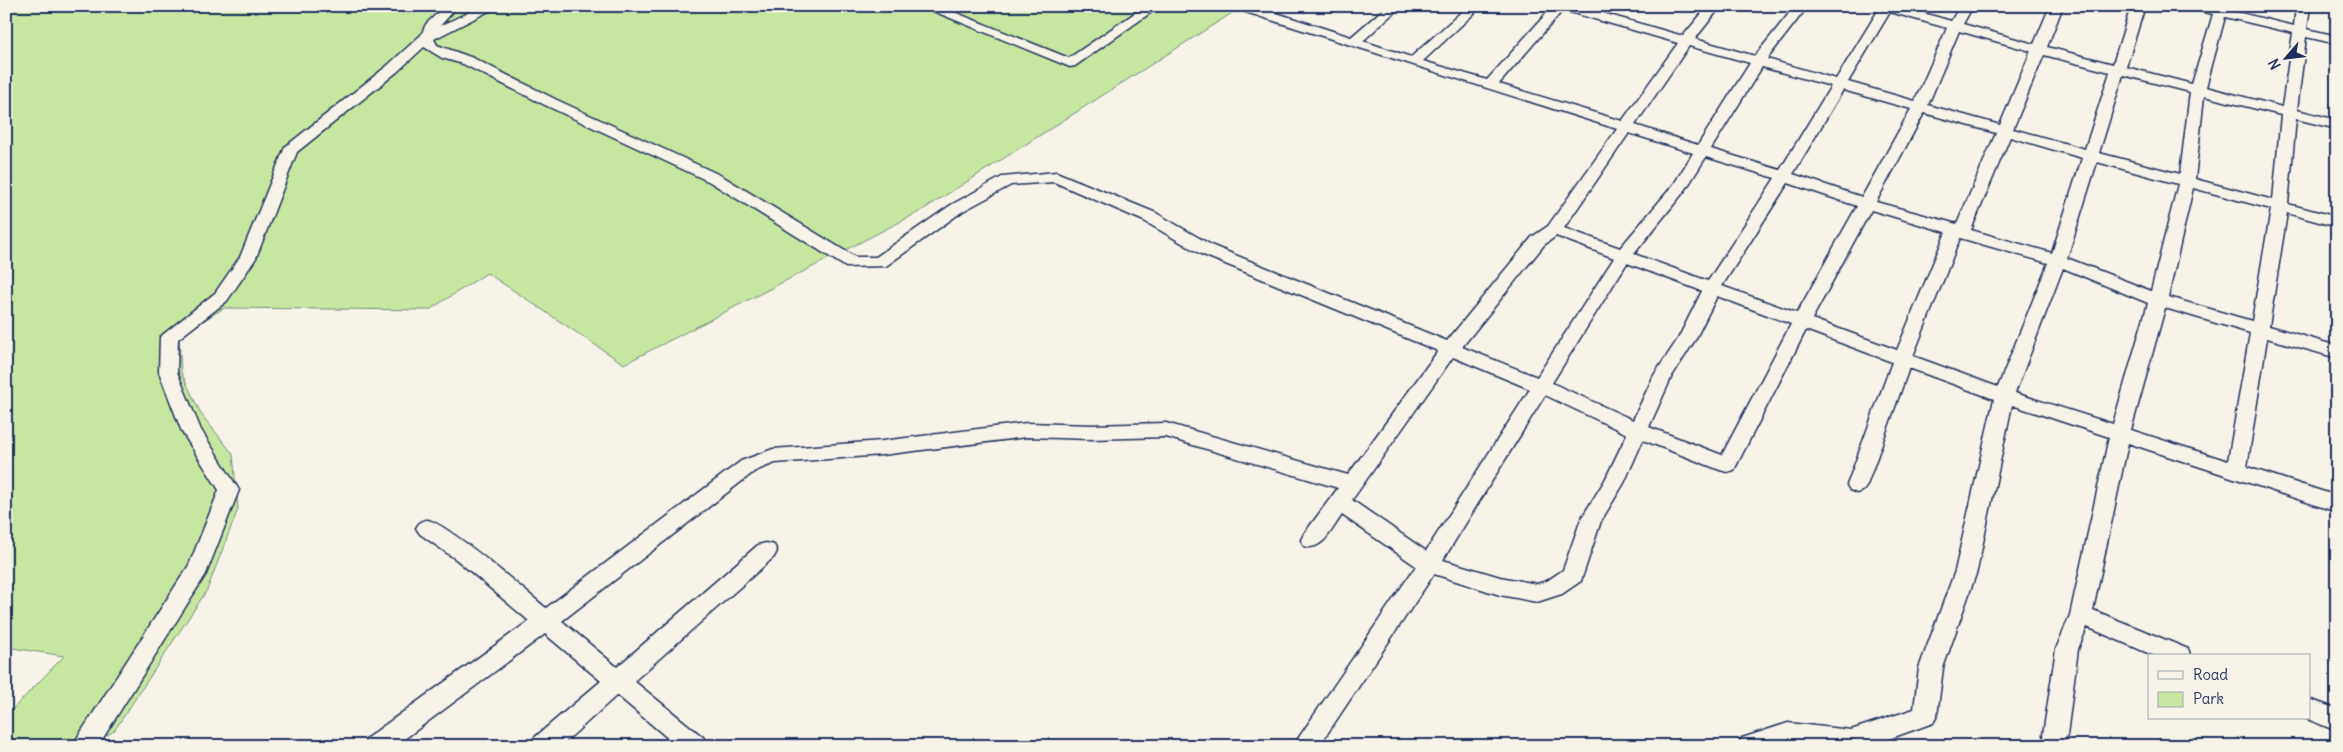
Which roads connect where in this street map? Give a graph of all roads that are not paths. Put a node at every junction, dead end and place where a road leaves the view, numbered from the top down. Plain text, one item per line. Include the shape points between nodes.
1 (452, 6) edge
2 (493, 6) edge
3 (927, 6) edge
4 (1154, 6) edge
5 (1241, 6) edge
6 (1395, 6) edge
7 (1476, 6) edge
8 (1561, 6) edge
9 (1715, 6) edge
10 (1802, 6) edge
11 (1967, 6) edge
12 (2057, 6) edge
13 (2138, 6) edge
14 (2195, 6) edge
15 (2303, 6) edge
16 (1885, 7) edge
17 (2222, 9) edge
18 (1956, 26) junction
19 (2301, 31) junction
20 (428, 37) junction
21 (2337, 40) edge
22 (1686, 41) junction
23 (1353, 43) junction
24 (2038, 49) junction
25 (1758, 61) junction
26 (1412, 62) junction
27 (2119, 68) junction
28 (1841, 84) junction
29 (1489, 86) junction
30 (2198, 89) junction
31 (1920, 107) junction
32 (2289, 113) junction
33 (2337, 125) edge
34 (1625, 127) junction
35 (2006, 131) junction
36 (1701, 151) junction
37 (2090, 155) junction
38 (1784, 176) junction
39 (2187, 180) junction
40 (1866, 204) junction
41 (2280, 206) junction
42 (2337, 222) edge
43 (1554, 230) junction
44 (1958, 231) junction
45 (1624, 256) junction
46 (2058, 260) junction
47 (1712, 288) junction
48 (2158, 300) junction
49 (1802, 321) junction
50 (2259, 330) junction
51 (1451, 348) junction
52 (2337, 352) edge
53 (1903, 358) junction
54 (1541, 386) junction
55 (2004, 396) junction
56 (1639, 431) junction
57 (2120, 433) junction
58 (2236, 471) junction
59 (1352, 484) junction
60 (1857, 484) dead end
61 (1339, 502) junction
62 (2337, 504) edge
63 (426, 528) dead end
64 (1312, 540) dead end
65 (766, 551) dead end
66 (1429, 564) junction
67 (2081, 615) junction
68 (545, 621) junction
69 (2175, 654) edge
70 (616, 682) junction
71 (2310, 709) edge
72 (2337, 720) edge
73 (2055, 735) dead end
74 (84, 746) edge
75 (376, 746) edge
76 (543, 746) edge
77 (695, 746) edge
78 (1305, 746) edge
79 (1751, 746) edge

1 - 20 street via 435,22
2 - 20 street
3 - 4 street via 1070,63
5 - 23 street
6 - 23 street
7 - 26 street
8 - 22 street
8 - 29 street
9 - 22 street
10 - 25 street
11 - 18 street
12 - 24 street
13 - 27 street
14 - 17 street
15 - 19 street
16 - 18 street
16 - 28 street
17 - 19 street
17 - 30 street
18 - 24 street
18 - 31 street
19 - 21 street
19 - 32 street
20 - 51 street via 431,47 447,55 468,61 716,179 852,262 880,262 957,208 1008,180 1056,177 1150,217 1207,250
20 - 74 street via 290,150 248,258 221,297 169,337 168,372 192,432 229,490 198,568
22 - 25 street
22 - 34 street
23 - 26 street
24 - 27 street
24 - 35 street
25 - 28 street
25 - 36 street
26 - 29 street
27 - 30 street
27 - 37 street
28 - 31 street
28 - 38 street
29 - 34 street
30 - 32 street
30 - 39 street
31 - 35 street
31 - 40 street
32 - 33 street
32 - 41 street
34 - 36 street
34 - 43 street
35 - 37 street
35 - 44 street
36 - 38 street
36 - 45 street via 1680,186
37 - 39 street
37 - 46 street
38 - 40 street
38 - 47 street
39 - 41 street
39 - 48 street
40 - 44 street
40 - 49 street
41 - 42 street
41 - 50 street
43 - 45 street
43 - 51 street via 1538,241
44 - 46 street
44 - 53 street
45 - 47 street
45 - 54 street
46 - 48 street
46 - 55 street
47 - 49 street
47 - 56 street via 1686,340 1663,375
48 - 50 street
48 - 57 street
49 - 53 street
49 - 56 street via 1727,465
50 - 52 street
50 - 58 street
51 - 54 street
51 - 59 street
53 - 55 street
53 - 60 street
54 - 56 street
54 - 66 street
55 - 57 street
55 - 79 street via 1966,571 1931,668 1925,716 1851,741 1788,734
56 - 66 street via 1614,483 1591,519 1573,575 1554,588 1537,593
57 - 58 street
57 - 67 street
58 - 62 street
59 - 61 street
59 - 68 street via 1166,430 1027,430 882,448 773,456 748,466
61 - 64 street
61 - 66 street
63 - 68 street via 465,554
65 - 70 street
66 - 78 street
67 - 69 street
67 - 73 street via 2067,649
68 - 70 street
68 - 75 street
70 - 76 street
70 - 77 street
71 - 72 street

